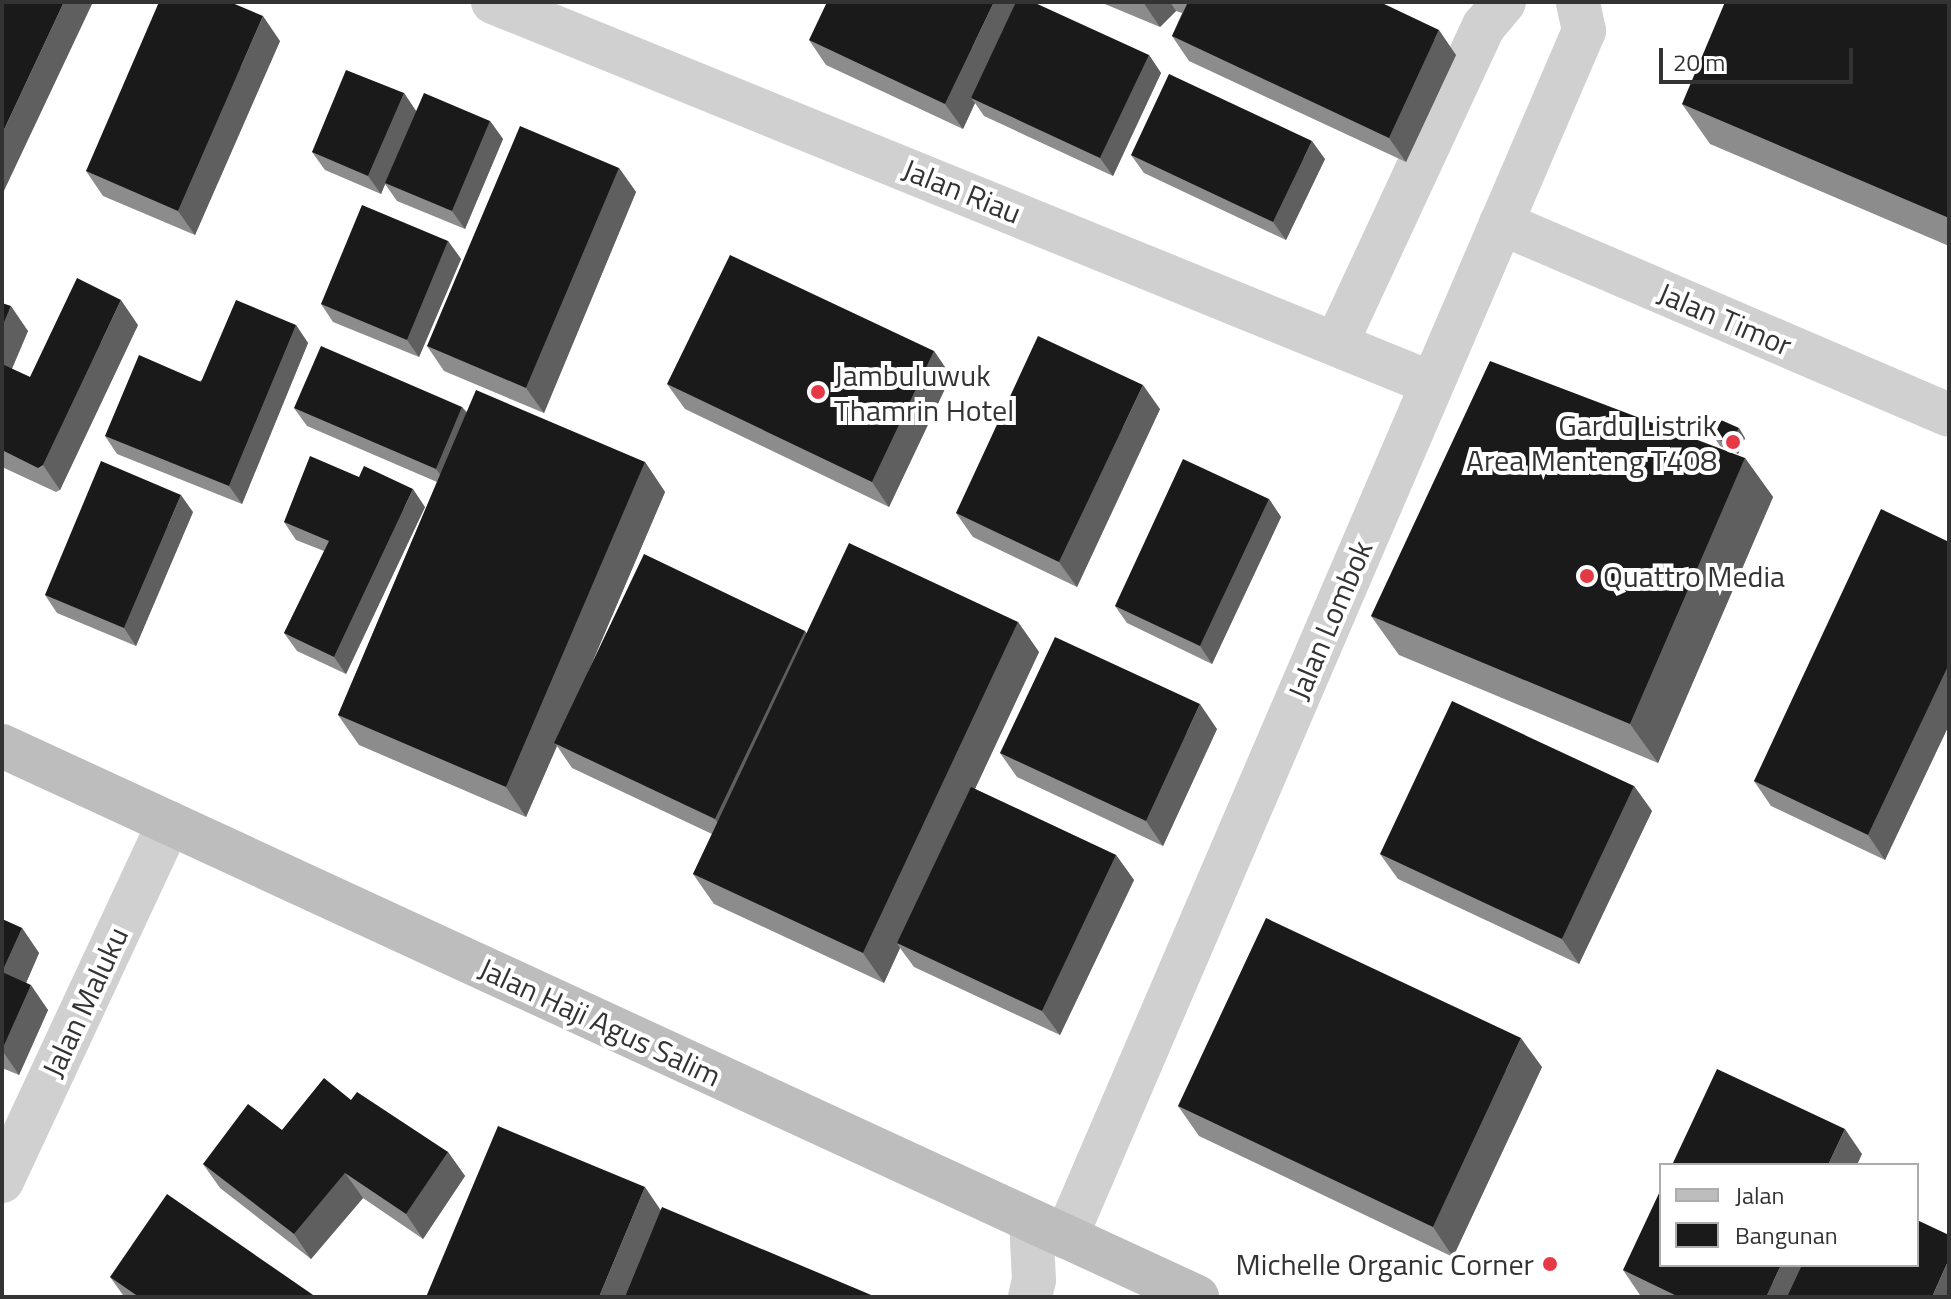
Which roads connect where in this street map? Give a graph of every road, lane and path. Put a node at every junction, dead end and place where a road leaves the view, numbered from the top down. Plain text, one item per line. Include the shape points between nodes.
1 (493, 2) edge
2 (1504, 2) edge
3 (1578, 2) edge
4 (1501, 223) junction
5 (1337, 342) junction
6 (1431, 383) junction
7 (1949, 415) edge
8 (2, 746) edge
9 (169, 823) junction
10 (2, 1181) edge
11 (1049, 1229) junction
12 (1030, 1297) edge
13 (1197, 1297) edge

1 - 5 street, Jalan Riau
2 - 5 street via 1484,26
3 - 4 street, Jalan Lombok via 1584,31
4 - 6 street, Jalan Lombok
4 - 7 street, Jalan Timor
5 - 6 street, Jalan Riau
6 - 11 street, Jalan Lombok
8 - 9 street, Jalan Haji Agus Salim
9 - 10 street, Jalan Maluku
9 - 11 street, Jalan Haji Agus Salim
11 - 12 street, Jalan Lombok
11 - 13 street, Jalan Haji Agus Salim

